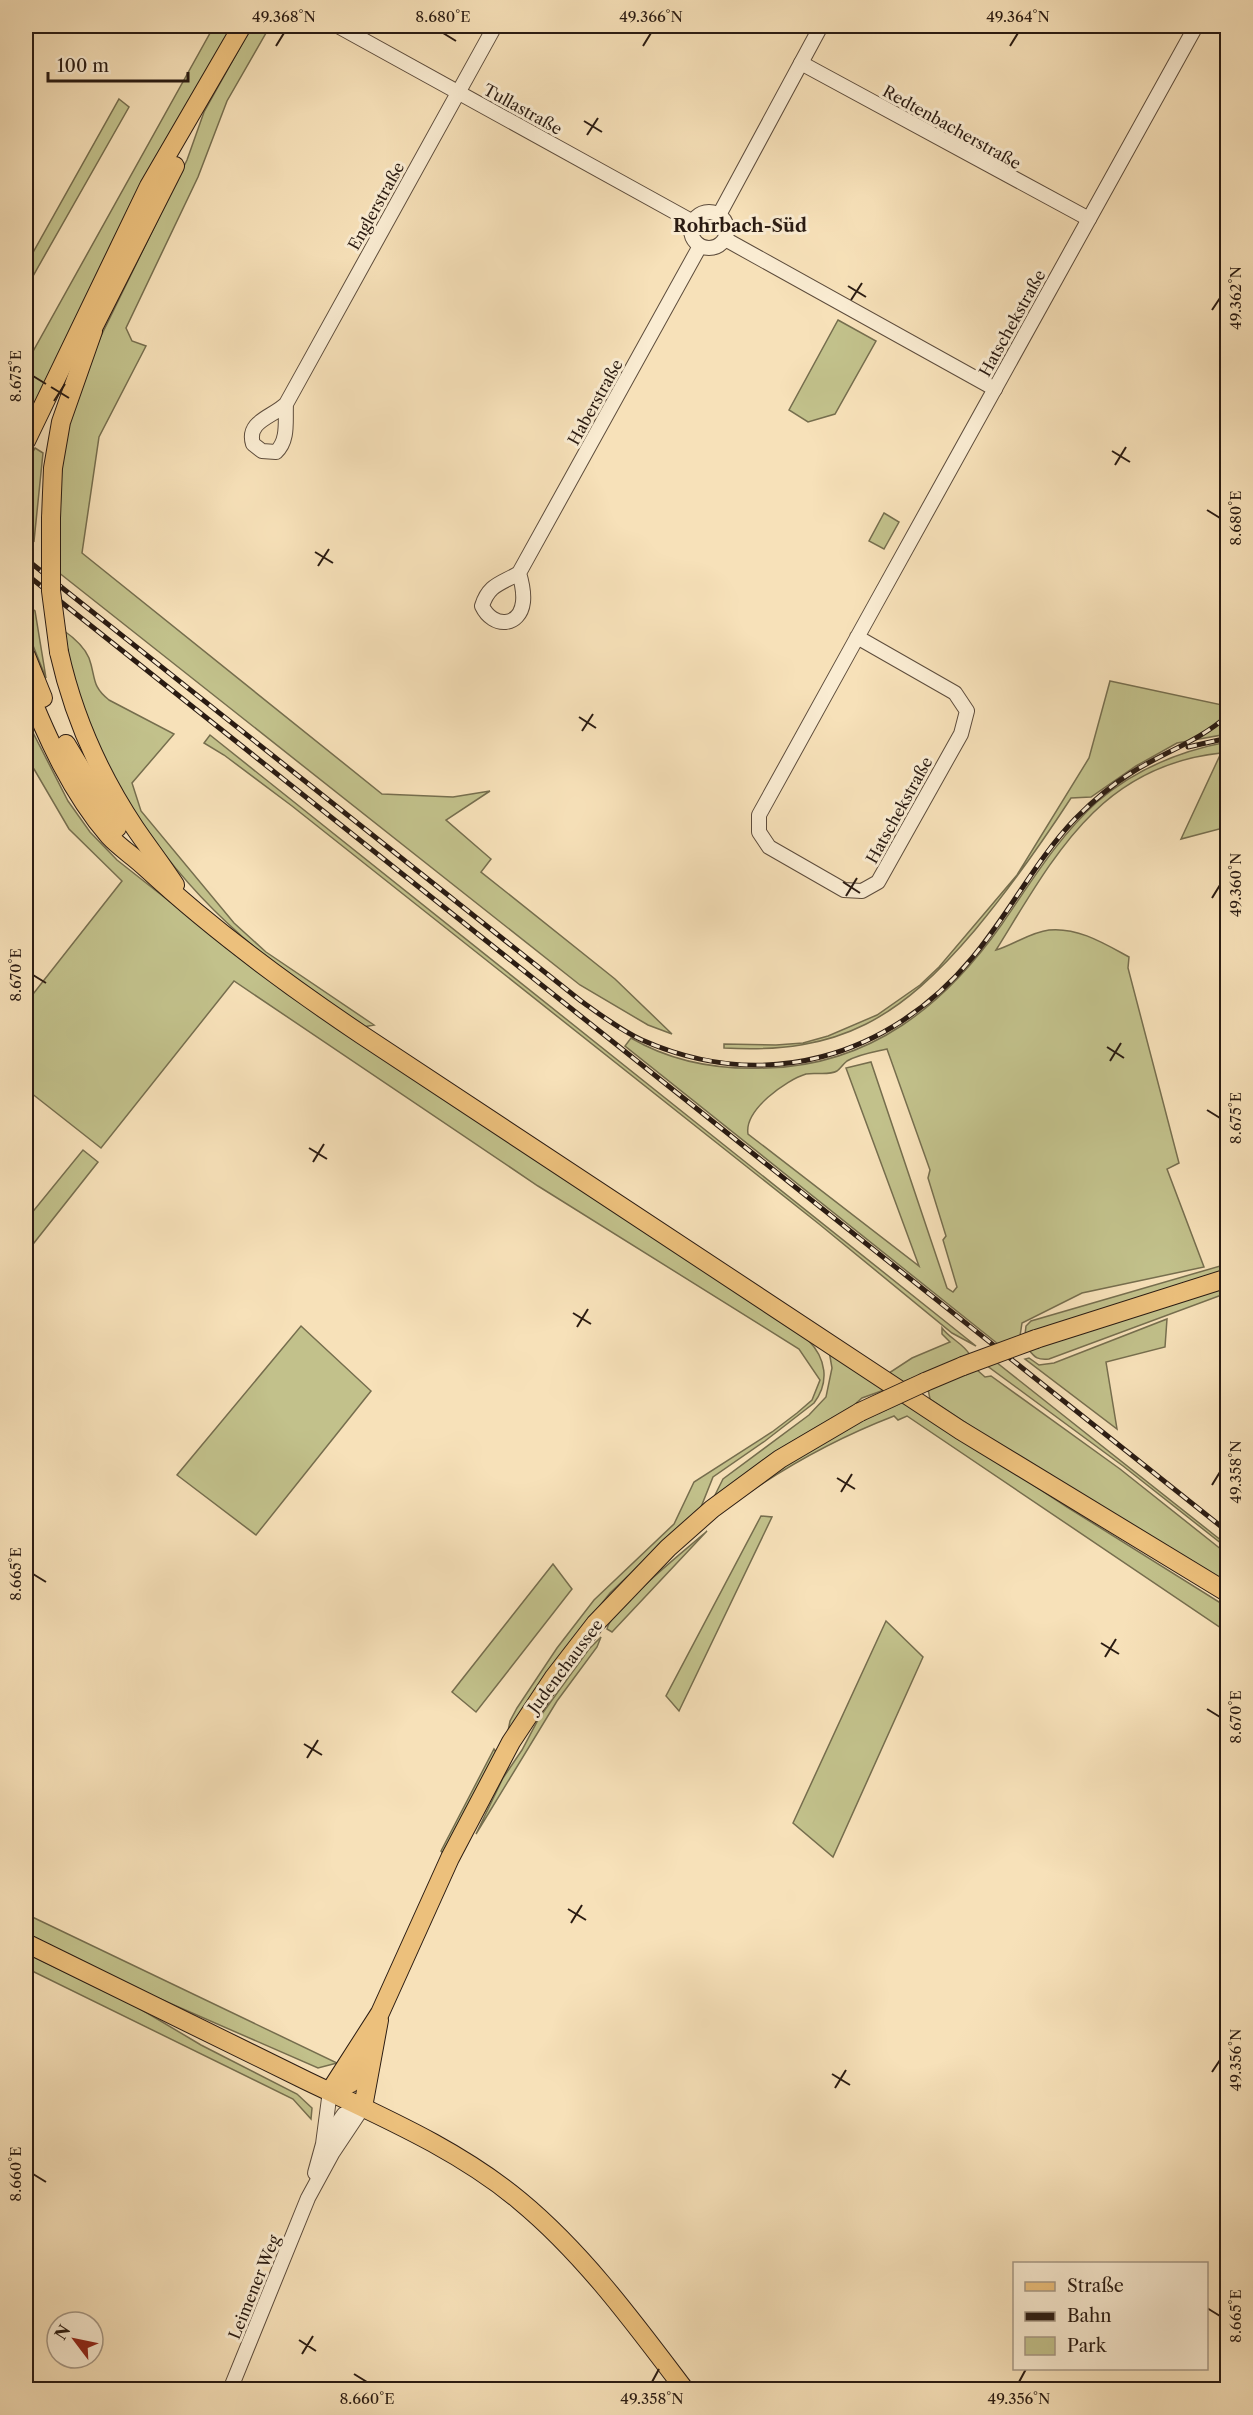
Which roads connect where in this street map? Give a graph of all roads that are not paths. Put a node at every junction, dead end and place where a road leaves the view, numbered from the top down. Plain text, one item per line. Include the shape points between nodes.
1 (242, 26) edge
2 (338, 26) edge
3 (495, 26) edge
4 (821, 26) edge
5 (1196, 26) edge
6 (801, 63) junction
7 (458, 93) junction
8 (200, 100) junction
9 (719, 215) junction
10 (1089, 219) junction
11 (693, 222) junction
12 (725, 239) junction
13 (700, 246) junction
14 (94, 327) junction
15 (995, 389) junction
16 (286, 404) dead end
17 (26, 441) edge
18 (519, 573) dead end
19 (857, 637) junction
20 (26, 656) edge
21 (26, 685) edge
22 (26, 700) edge
23 (42, 726) junction
24 (147, 868) junction
25 (192, 911) junction
26 (1227, 1278) edge
27 (1227, 1593) edge
28 (26, 1943) edge
29 (365, 2051) junction
30 (302, 2078) junction
31 (330, 2091) junction
32 (363, 2107) junction
33 (323, 2144) junction
34 (308, 2198) junction
35 (230, 2390) edge
36 (685, 2390) edge

1 - 8 main road
2 - 7 street, Tullastraße
3 - 7 street, Englerstraße
4 - 6 street
5 - 10 street, Hatschekstraße
6 - 9 street
6 - 10 street, Redtenbacherstraße
7 - 11 street, Tullastraße
7 - 16 street, Englerstraße
8 - 14 main road via 177,161
8 - 17 main road via 135,214
9 - 11 street via 704,213
9 - 12 street via 727,227
10 - 15 street, Hatschekstraße
11 - 13 street via 691,234
12 - 13 street via 715,248
12 - 15 street
13 - 18 street, Haberstraße
14 - 17 main road
14 - 25 main road, bridge via 61,422 53,468 51,591 59,652 70,698 99,766
15 - 19 street, Hatschekstraße
19 - 19 street, Hatschekstraße via 759,815 759,832 769,846 844,890 862,891 878,882 961,734 967,711 955,693
20 - 24 main road via 70,753
21 - 23 main road
22 - 23 main road
23 - 24 main road via 75,786 110,837
24 - 25 main road
25 - 27 main road via 306,998 960,1430
26 - 29 main road, Judenchaussee, bridge via 1035,1339 860,1412 780,1459 712,1509 668,1548 595,1623 511,1742 450,1858
28 - 30 main road
29 - 30 main road via 321,2075
29 - 31 main road, Judenchaussee
29 - 32 main road, Judenchaussee
30 - 31 main road
31 - 32 main road
31 - 33 street, Leimener Weg
32 - 33 street via 344,2114
32 - 34 street, Leimener Weg
32 - 36 main road via 457,2156 520,2201 592,2274
33 - 34 street, Leimener Weg
34 - 35 street, Leimener Weg

